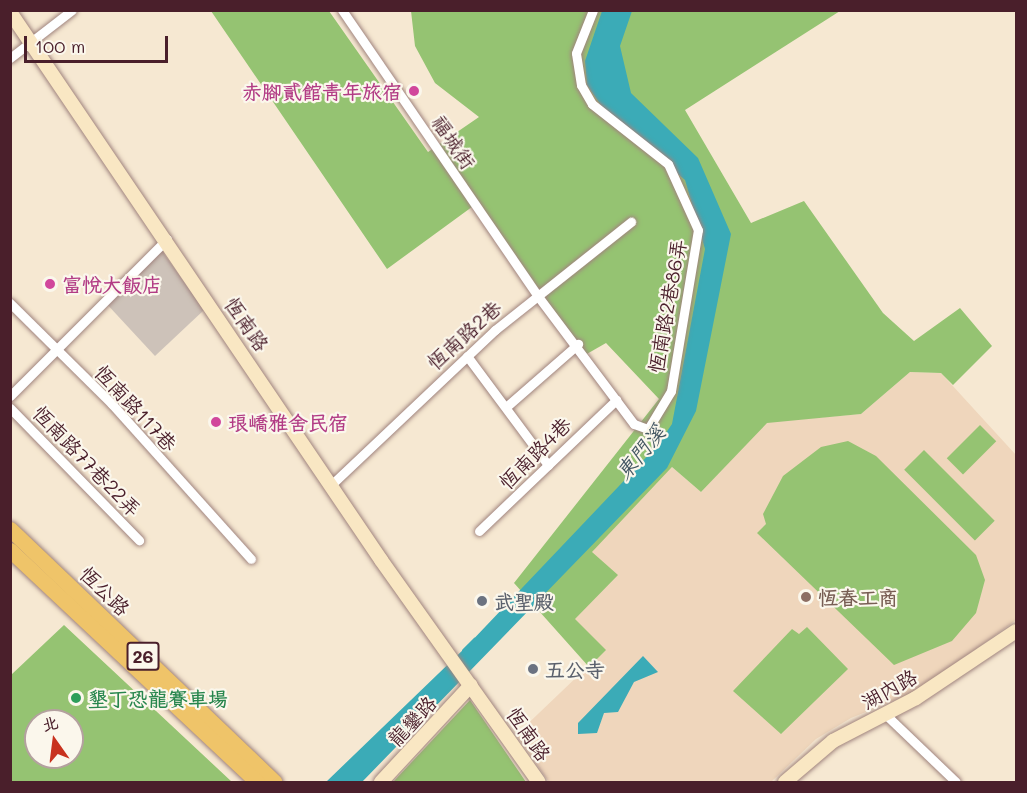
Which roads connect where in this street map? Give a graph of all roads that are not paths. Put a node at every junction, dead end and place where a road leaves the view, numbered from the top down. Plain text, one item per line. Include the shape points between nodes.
1 (72, 10) edge
2 (342, 10) edge
3 (593, 10) edge
4 (10, 12) edge
5 (29, 43) junction
6 (10, 58) edge
7 (631, 222) dead end
8 (167, 239) junction
9 (537, 295) junction
10 (10, 303) edge
11 (578, 344) junction
12 (58, 352) junction
13 (467, 356) junction
14 (10, 396) edge
15 (616, 400) junction
16 (506, 407) junction
17 (10, 408) edge
18 (548, 465) junction
19 (331, 485) junction
20 (10, 529) edge
21 (479, 531) dead end
22 (139, 540) dead end
23 (10, 550) edge
24 (251, 559) dead end
25 (1017, 631) edge
26 (469, 681) junction
27 (885, 714) junction
28 (257, 783) edge
29 (275, 783) edge
30 (381, 783) edge
31 (539, 783) edge
32 (784, 783) edge
33 (956, 783) edge

1 - 5 street
2 - 9 street, 福城街
3 - 15 street, 恆南路2巷86弄 via 576,53 581,85 592,104 668,164 698,231 693,278 662,414 655,425 642,430
4 - 5 street, 恆南路
5 - 6 street
5 - 8 street, 恆南路
7 - 9 street, 恆南路2巷
8 - 12 street
8 - 19 street, 恆南路
9 - 11 street, 恆南路2巷86弄
9 - 13 street, 恆南路2巷
10 - 12 street, 恆南路117巷
11 - 15 street, 恆南路2巷86弄
11 - 16 street
12 - 14 street
12 - 24 street, 恆南路117巷 via 112,404
13 - 16 street
13 - 19 street, 恆南路2巷
15 - 18 street, 恆南路4巷
16 - 18 street
17 - 22 street, 恆南路77巷22弄
18 - 21 street, 恆南路4巷
19 - 26 street, 恆南路
20 - 29 main road, 恆公路 / 26
23 - 28 main road, 恆公路 / 26
25 - 27 street, 湖內路
26 - 30 street, 龍鑾路
26 - 31 street, 恆南路
27 - 32 street, 湖內路 via 813,755
27 - 33 street

